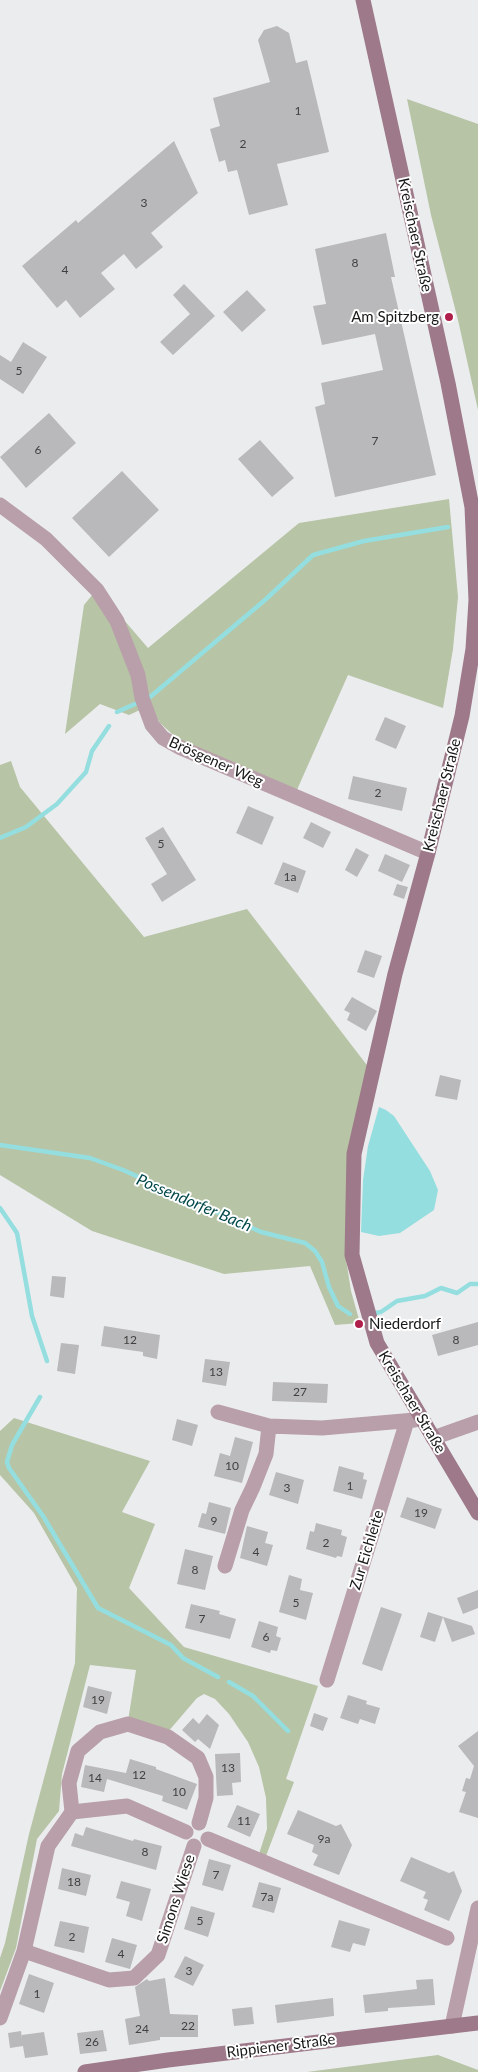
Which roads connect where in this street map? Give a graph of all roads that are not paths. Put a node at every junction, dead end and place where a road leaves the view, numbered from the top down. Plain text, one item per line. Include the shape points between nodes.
1 (363, 0) edge
2 (0, 505) edge
3 (428, 853) junction
4 (218, 1412) dead end
5 (414, 1420) junction
6 (478, 1422) edge
7 (270, 1426) junction
8 (433, 1438) junction
9 (478, 1513) edge
10 (224, 1566) dead end
11 (327, 1680) dead end
12 (72, 1812) junction
13 (193, 1828) junction
14 (208, 1839) junction
15 (194, 1846) junction
16 (478, 1908) edge
17 (447, 1938) dead end
18 (24, 1952) junction
19 (0, 2018) edge
20 (478, 2023) edge
21 (452, 2026) junction
22 (169, 2066) edge
23 (85, 2072) edge

1 - 3 main road, Kreischaer Straße via 448,383 472,507 476,600 473,649 462,716
2 - 3 street, Brösgener Weg via 46,539 97,590 116,621 138,674 152,725 164,738 178,747
3 - 5 main road, Kreischaer Straße via 395,974 354,1154 352,1255 377,1343
4 - 7 street
5 - 7 street via 322,1428
5 - 8 main road, Kreischaer Straße
5 - 11 street, Zur Eichleite
6 - 8 street
7 - 10 street via 266,1454 242,1510
8 - 9 main road, Kreischaer Straße
12 - 13 street, Simons Wiese via 127,1806
12 - 13 street via 69,1783 78,1751 100,1732 128,1724 168,1737 198,1758 206,1777 206,1798
12 - 18 street via 48,1846
13 - 14 street, Simons Wiese via 205,1826 209,1832
13 - 15 street, Simons Wiese via 188,1842
14 - 15 street, Simons Wiese via 204,1844
14 - 17 street, Simons Wiese
15 - 18 street, Simons Wiese via 158,1955 134,1978 109,1980
16 - 21 street
18 - 19 street
20 - 21 main road, Rippiener Straße
21 - 22 main road, Rippiener Straße
22 - 23 main road, Rippiener Straße

